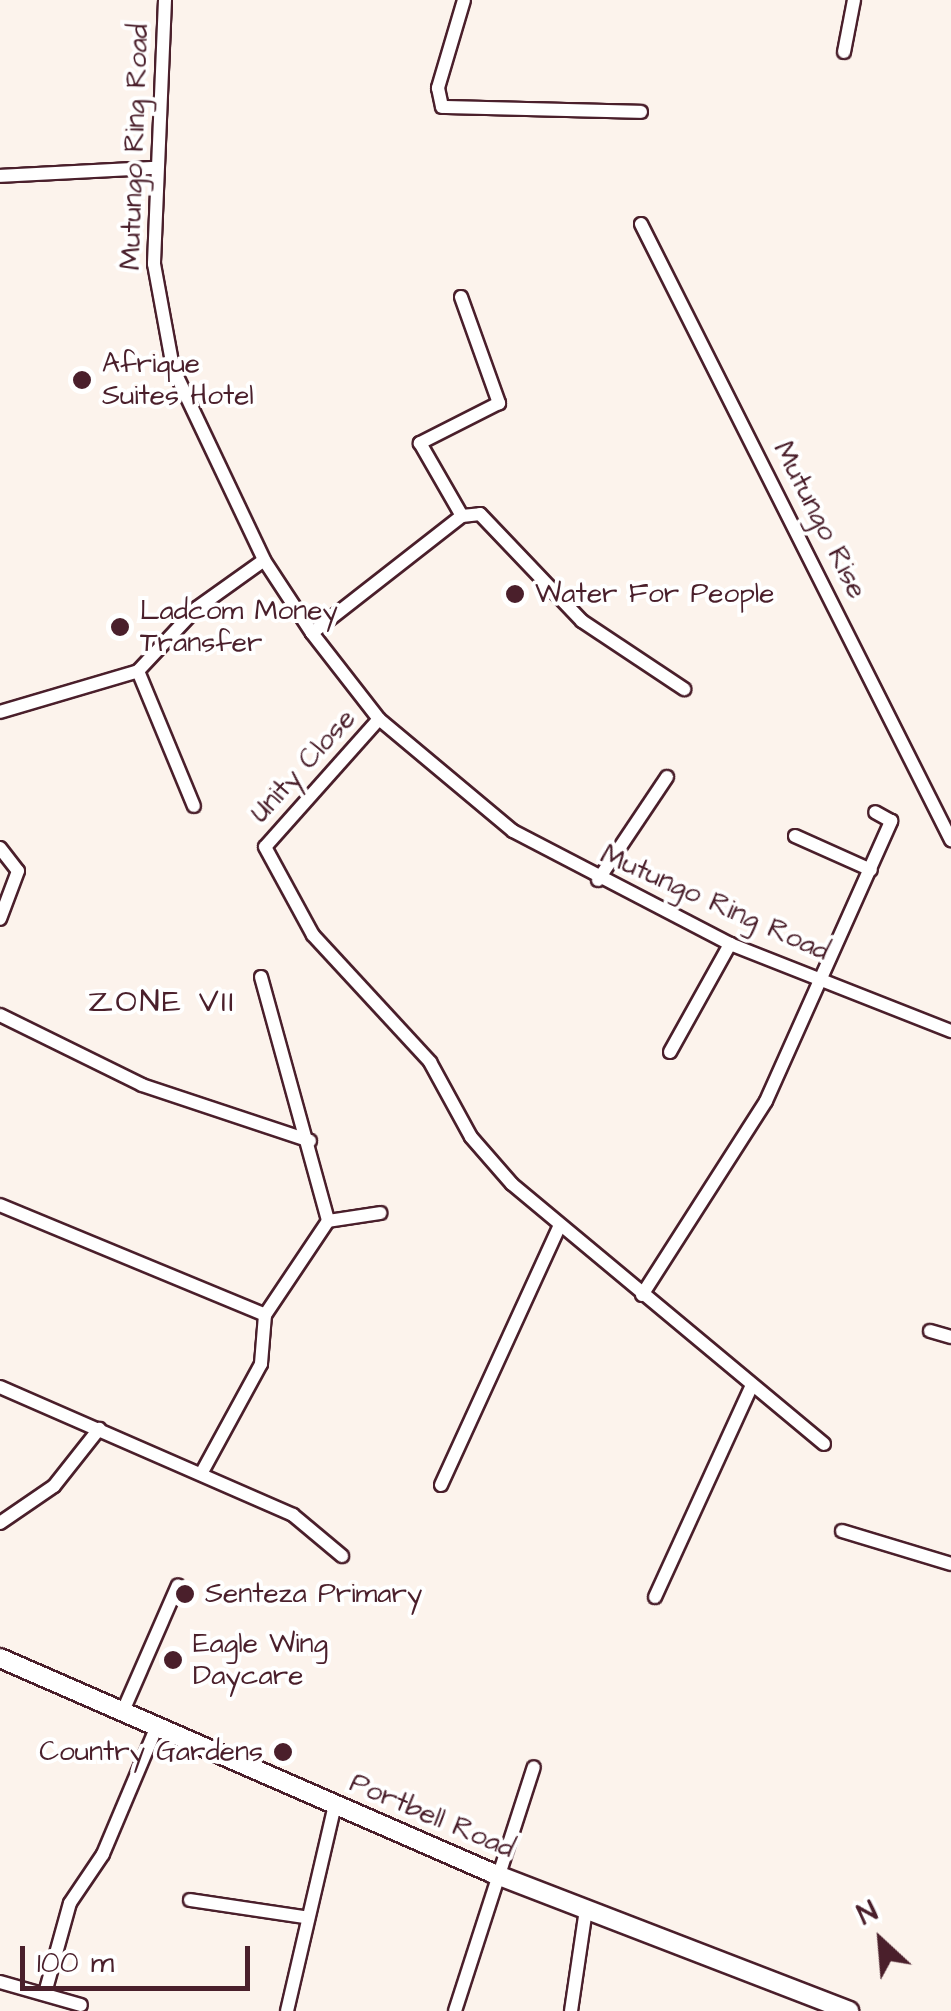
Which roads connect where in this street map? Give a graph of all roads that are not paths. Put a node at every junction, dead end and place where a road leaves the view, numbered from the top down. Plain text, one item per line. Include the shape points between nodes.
1 (166, 0) edge
2 (464, 0) edge
3 (854, 0) edge
4 (844, 52) dead end
5 (641, 112) dead end
6 (155, 168) junction
7 (0, 176) edge
8 (642, 224) dead end
9 (461, 297) dead end
10 (462, 516) junction
11 (264, 560) junction
12 (312, 633) junction
13 (138, 671) junction
14 (684, 688) dead end
15 (0, 712) edge
16 (380, 720) junction
17 (667, 778) dead end
18 (194, 806) dead end
19 (875, 812) dead end
20 (795, 836) dead end
21 (951, 840) edge
22 (0, 848) edge
23 (871, 870) junction
24 (598, 880) junction
25 (0, 919) edge
26 (730, 944) junction
27 (261, 977) dead end
28 (816, 978) junction
29 (0, 1014) edge
30 (951, 1031) edge
31 (670, 1052) dead end
32 (310, 1141) junction
33 (0, 1205) edge
34 (380, 1214) dead end
35 (328, 1221) junction
36 (560, 1227) junction
37 (642, 1295) junction
38 (265, 1315) junction
39 (930, 1332) dead end
40 (951, 1337) edge
41 (0, 1387) edge
42 (752, 1387) junction
43 (99, 1429) junction
44 (824, 1444) dead end
45 (202, 1474) junction
46 (441, 1485) dead end
47 (0, 1523) edge
48 (842, 1531) dead end
49 (342, 1556) dead end
50 (951, 1564) edge
51 (178, 1585) dead end
52 (654, 1596) dead end
53 (0, 1658) edge
54 (122, 1710) junction
55 (157, 1726) junction
56 (534, 1767) dead end
57 (335, 1805) junction
58 (492, 1874) junction
59 (190, 1900) dead end
60 (586, 1909) junction
61 (304, 1917) junction
62 (0, 1982) edge
63 (46, 1993) junction
64 (81, 2005) dead end
65 (844, 2010) edge
66 (287, 2011) edge
67 (455, 2011) edge
68 (571, 2011) edge

1 - 6 street, Mutungo Ring Road
2 - 5 street via 438,88 442,107
3 - 4 street
6 - 7 street
6 - 11 street, Mutungo Ring Road via 156,285 173,368
8 - 21 street, Mutungo Rise
9 - 10 street via 499,403 420,443
10 - 12 street
10 - 14 street via 480,514 582,622
11 - 12 street, Mutungo Ring Road
11 - 13 street via 197,608
12 - 16 street, Mutungo Ring Road
13 - 15 street
13 - 18 street
16 - 24 street, Mutungo Ring Road via 514,830
16 - 36 street, Unity Close via 265,847 313,935 430,1062 471,1137
17 - 24 street
19 - 23 street via 891,821
20 - 23 street
22 - 25 street via 18,871
23 - 28 street
24 - 26 street, Mutungo Ring Road
26 - 28 street, Mutungo Ring Road
26 - 31 street
27 - 32 street
28 - 30 street, Mutungo Ring Road
28 - 37 street via 766,1101
29 - 32 street via 142,1085
32 - 35 street
33 - 38 street
34 - 35 street
35 - 38 street
36 - 37 street
36 - 46 street
37 - 42 street
38 - 45 street via 261,1364
39 - 40 street
41 - 43 street
42 - 44 street
42 - 52 street
43 - 45 street
43 - 47 street via 54,1486
45 - 49 street via 309,1524
48 - 50 street
51 - 54 street
53 - 54 main road, Portbell Road
54 - 55 main road, Portbell Road
55 - 57 main road, Portbell Road
55 - 63 street via 102,1854 70,1903
56 - 58 street via 511,1851
57 - 58 main road, Portbell Road
57 - 61 street
58 - 60 main road, Portbell Road
58 - 67 street
59 - 61 street
60 - 65 main road, Portbell Road
60 - 68 street
61 - 66 street
62 - 63 street
63 - 64 street

